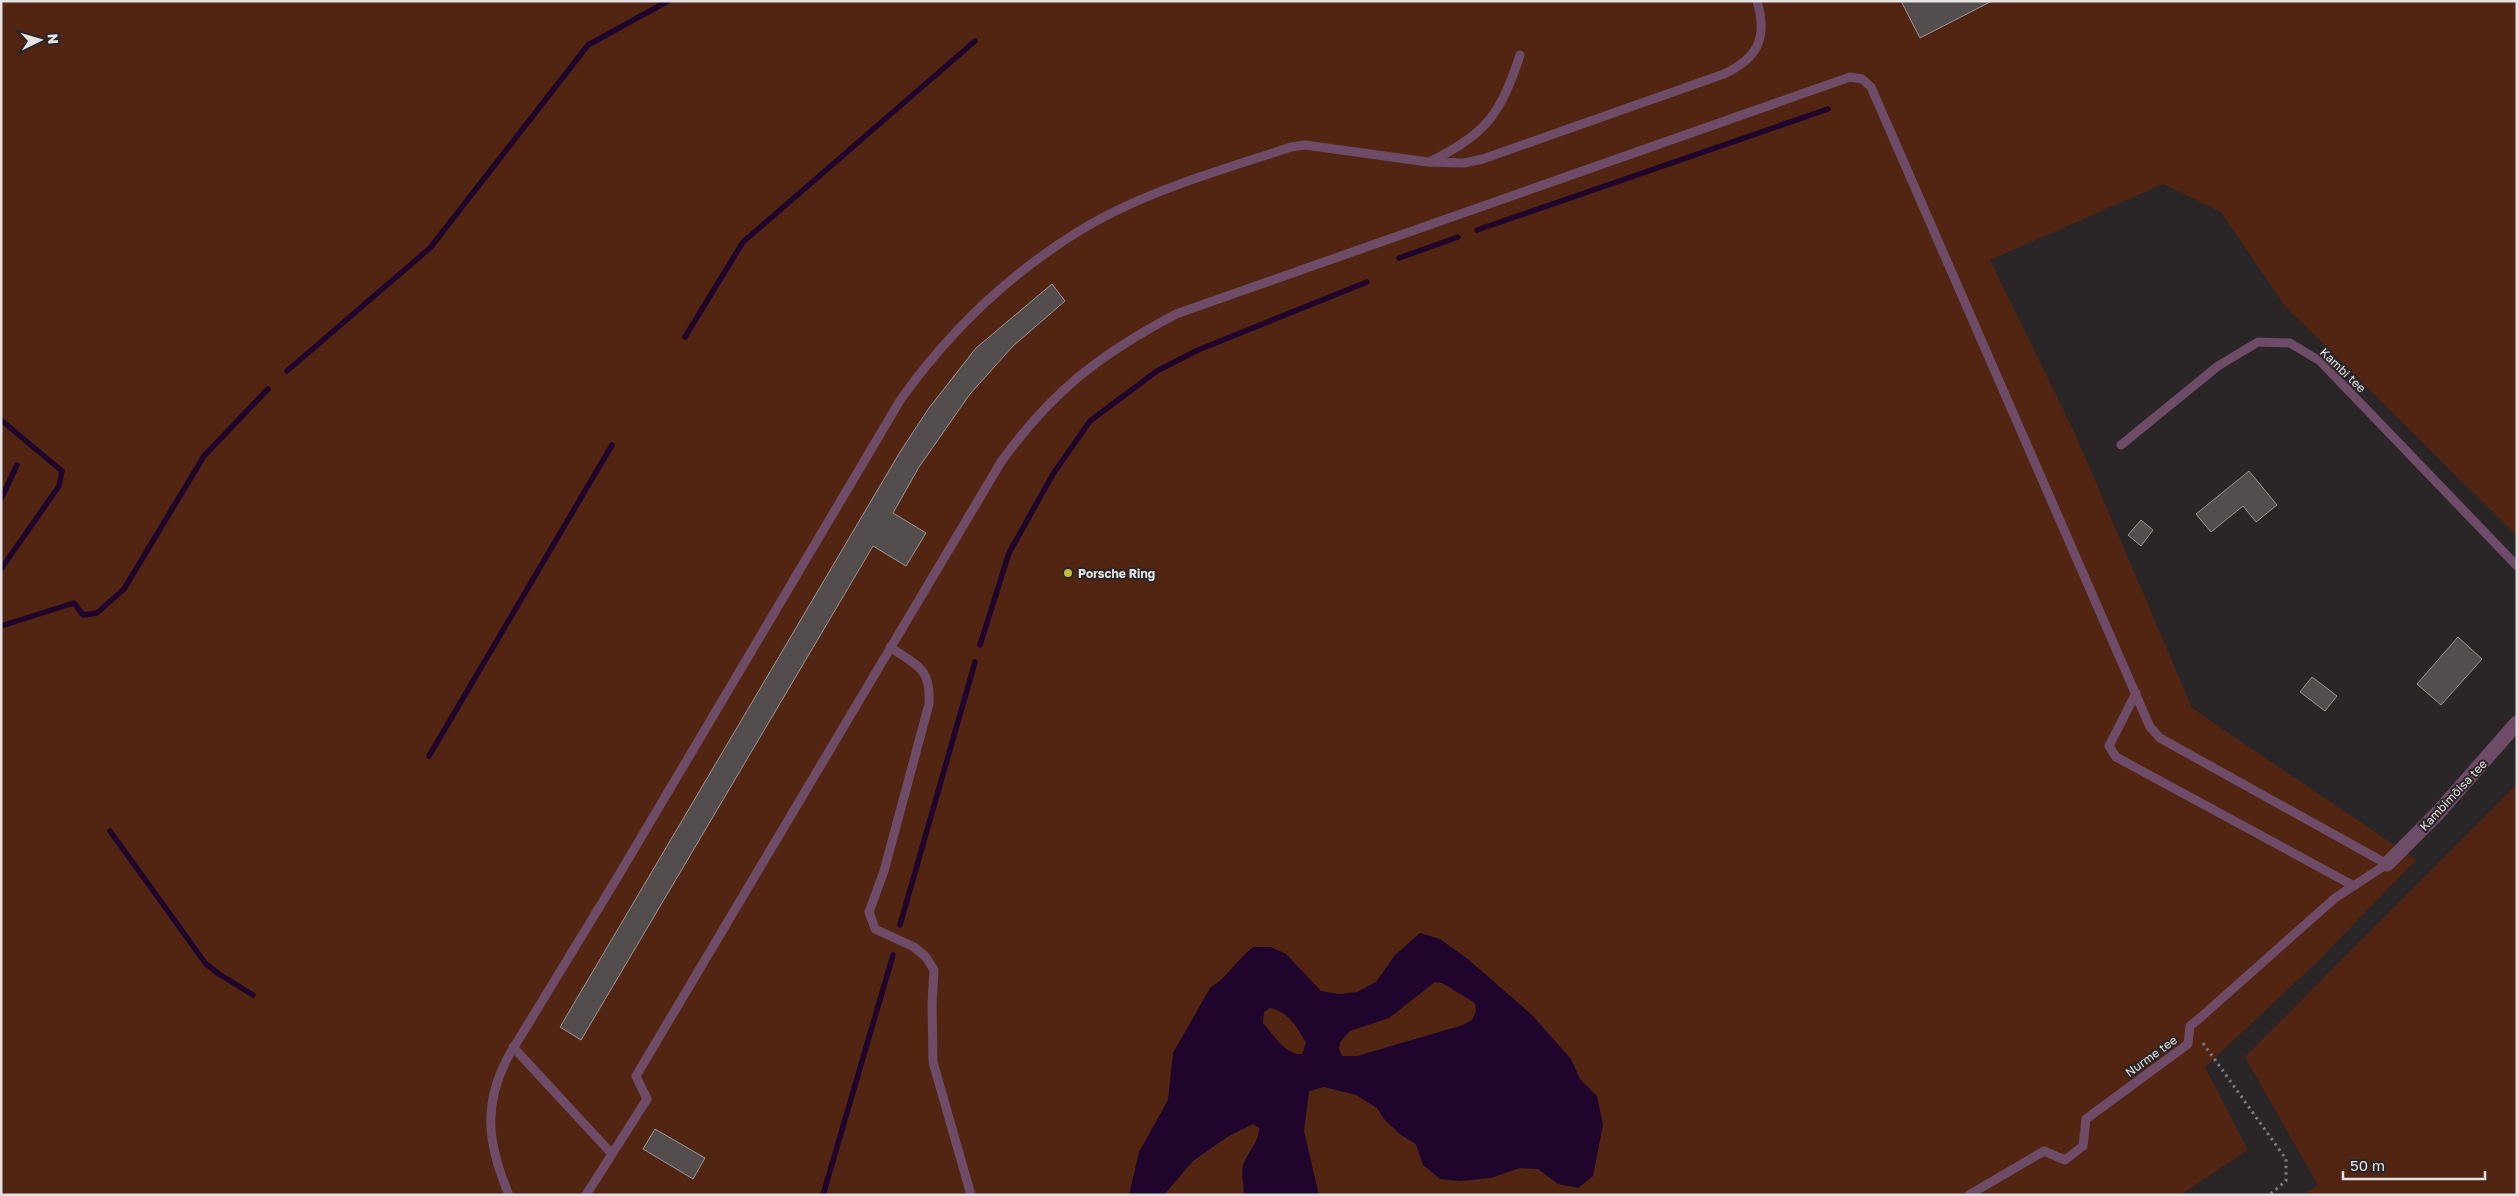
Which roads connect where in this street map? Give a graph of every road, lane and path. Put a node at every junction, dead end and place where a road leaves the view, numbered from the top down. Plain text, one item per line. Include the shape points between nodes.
1 (1757, 1) edge
2 (1520, 56) dead end
3 (1428, 162) junction
4 (2120, 445) dead end
5 (2517, 566) edge
6 (890, 647) junction
7 (2136, 694) junction
8 (2517, 723) edge
9 (2387, 864) junction
10 (2354, 886) junction
11 (2190, 1026) junction
12 (513, 1047) junction
13 (612, 1154) junction
14 (509, 1195) edge
15 (586, 1195) edge
16 (971, 1195) edge
17 (1969, 1195) edge
18 (2270, 1195) edge

1 - 3 lane via 1763,31 1757,49 1741,66 1483,159 1464,163
2 - 3 lane via 1507,95 1490,120 1461,147
3 - 12 lane via 1305,145 1291,147 1190,181 1124,208 1077,232 1012,278 925,364 901,399
4 - 5 lane, Kambi tee via 2226,361 2258,342 2290,343 2320,361
6 - 7 lane via 1001,462 1026,428 1095,362 1134,337 1176,314 1850,77 1862,79 1871,87
6 - 13 lane via 636,1076 647,1099
6 - 16 lane via 926,674 930,686 884,871 869,912 874,929 914,947 934,970 933,1062
7 - 9 lane via 2150,727 2160,738
7 - 10 lane via 2109,746 2116,757
8 - 9 street, Kambimõisa tee
9 - 10 lane, Nurme tee
10 - 11 lane, Nurme tee via 2335,898
11 - 17 lane, Nurme tee via 2188,1044 2086,1119 2083,1146 2065,1160 2044,1151
11 - 18 path via 2286,1158 2286,1181
12 - 13 lane
12 - 14 lane via 499,1074 490,1125 492,1150
13 - 15 lane

